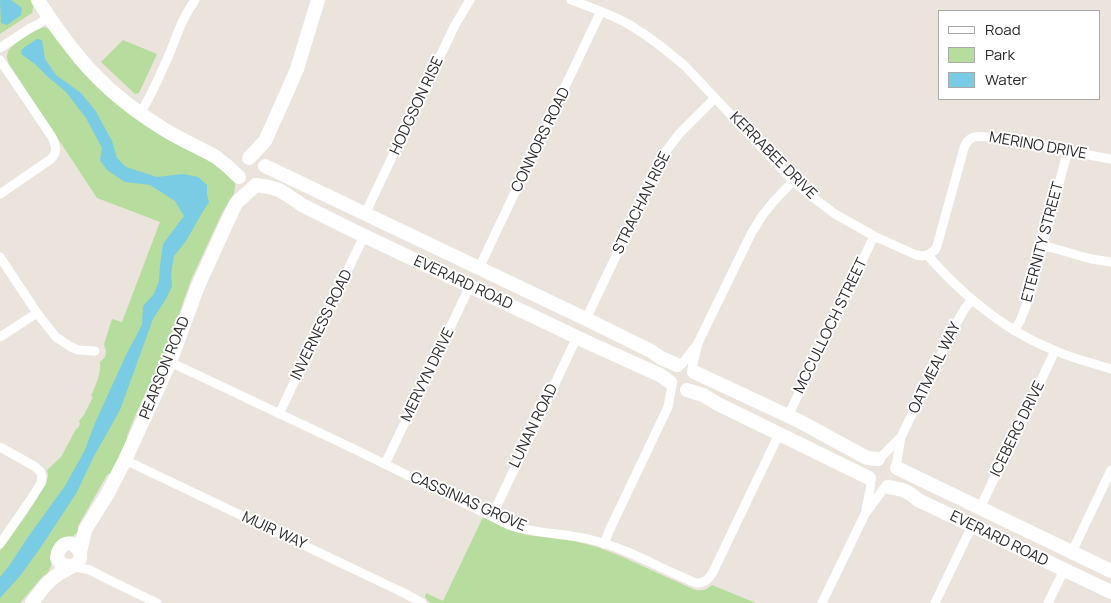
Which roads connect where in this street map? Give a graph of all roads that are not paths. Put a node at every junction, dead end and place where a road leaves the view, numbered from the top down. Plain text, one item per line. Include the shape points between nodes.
1 (38, 0) edge
2 (195, 0) edge
3 (318, 0) edge
4 (470, 0) edge
5 (571, 0) edge
6 (602, 11) junction
7 (48, 14) junction
8 (0, 48) edge
9 (0, 60) edge
10 (715, 98) junction
11 (140, 114) junction
12 (265, 141) junction
13 (1068, 150) junction
14 (216, 158) junction
15 (249, 158) junction
16 (1111, 159) edge
17 (265, 166) junction
18 (240, 177) junction
19 (793, 181) junction
20 (256, 185) junction
21 (0, 194) edge
22 (236, 203) junction
23 (365, 214) junction
24 (364, 236) junction
25 (874, 236) junction
26 (1042, 245) junction
27 (928, 255) junction
28 (0, 257) edge
29 (1111, 262) edge
30 (479, 268) junction
31 (470, 286) junction
32 (533, 294) junction
33 (972, 300) junction
34 (524, 312) junction
35 (37, 313) junction
36 (586, 319) junction
37 (1014, 331) junction
38 (0, 337) edge
39 (577, 337) junction
40 (95, 351) dead end
41 (1055, 351) junction
42 (170, 362) junction
43 (686, 367) junction
44 (1111, 369) edge
45 (678, 387) junction
46 (279, 414) junction
47 (788, 416) junction
48 (779, 434) junction
49 (901, 437) junction
50 (0, 447) edge
51 (879, 459) junction
52 (125, 460) junction
53 (385, 464) junction
54 (896, 467) junction
55 (1111, 470) edge
56 (870, 479) junction
57 (887, 487) junction
58 (980, 508) junction
59 (865, 514) junction
60 (492, 516) junction
61 (972, 526) junction
62 (85, 530) junction
63 (0, 544) edge
64 (67, 544) junction
65 (604, 544) junction
66 (1072, 552) junction
67 (80, 553) junction
68 (57, 554) junction
69 (70, 566) junction
70 (90, 570) junction
71 (1064, 570) junction
72 (1111, 570) edge
73 (52, 578) junction
74 (1111, 592) edge
75 (32, 603) edge
76 (157, 603) edge
77 (422, 603) edge
78 (822, 603) edge
79 (935, 603) edge
80 (1048, 603) edge

1 - 7 street
2 - 11 street
3 - 12 street via 297,69
4 - 23 street, HODGSON RISE via 455,24
5 - 6 street, KERRABEE DRIVE
6 - 10 street, KERRABEE DRIVE via 654,41 685,66
6 - 30 street, CONNORS ROAD
7 - 8 street via 39,24
7 - 11 street via 84,63
9 - 21 street via 52,137 56,148 52,160
10 - 19 street, KERRABEE DRIVE
10 - 36 street, STRACHAN RISE via 666,151
11 - 14 street
12 - 15 street
12 - 17 street
13 - 16 street, MERINO DRIVE
13 - 26 street, ETERNITY STREET
13 - 27 street, MERINO DRIVE via 983,137 968,140 935,250
14 - 15 street
14 - 18 street
15 - 17 street via 258,159
15 - 18 street via 241,164
17 - 20 street via 264,180
17 - 23 street, EVERARD ROAD
18 - 20 street via 246,184
18 - 22 street, PEARSON ROAD
19 - 25 street, KERRABEE DRIVE via 835,214
19 - 43 street via 762,216 751,234
20 - 22 street, PEARSON ROAD
20 - 24 street, EVERARD ROAD via 280,190 302,205
22 - 42 street, PEARSON ROAD via 198,286
23 - 30 street, EVERARD ROAD
24 - 31 street, EVERARD ROAD
24 - 46 street, INVERNESS ROAD
25 - 27 street, KERRABEE DRIVE via 916,255
25 - 47 street, MCCULLOCH STREET
26 - 29 street
26 - 37 street, ETERNITY STREET via 1026,306
27 - 33 street
28 - 35 street
30 - 32 street, EVERARD ROAD
31 - 34 street, EVERARD ROAD
31 - 53 street, MERVYN DRIVE
32 - 34 street
32 - 36 street, EVERARD ROAD
33 - 37 street
33 - 49 street, OATMEAL WAY via 956,324
34 - 39 street, EVERARD ROAD
35 - 38 street
35 - 40 street via 60,341 78,350
36 - 43 street, EVERARD ROAD via 660,358
37 - 41 street
39 - 45 street, EVERARD ROAD via 660,375
39 - 60 street, LUNAN ROAD
41 - 44 street
41 - 58 street, ICEBERG DRIVE
42 - 46 street, CASSINIAS GROVE
42 - 52 street, PEARSON ROAD
43 - 45 street via 673,367 669,374
43 - 45 street via 696,376 694,384
43 - 47 street, EVERARD ROAD
45 - 48 street, EVERARD ROAD via 703,395
45 - 65 street
46 - 53 street, CASSINIAS GROVE
47 - 51 street, EVERARD ROAD via 867,458
48 - 56 street, EVERARD ROAD
48 - 65 street, CASSINIAS GROVE via 706,581 696,584
49 - 51 street, OATMEAL WAY
49 - 54 street, OATMEAL WAY
50 - 63 street via 34,466 42,476 34,496
51 - 54 street via 889,460
51 - 56 street via 869,469
52 - 62 street, PEARSON ROAD
52 - 77 street, MUIR WAY
53 - 60 street, CASSINIAS GROVE
54 - 57 street via 897,477
54 - 58 street, EVERARD ROAD
55 - 66 street
56 - 57 street via 877,486
56 - 59 street
57 - 59 street
57 - 61 street, EVERARD ROAD via 904,490
58 - 66 street, EVERARD ROAD
59 - 78 street
60 - 65 street, CASSINIAS GROVE via 521,529 564,534
61 - 71 street, EVERARD ROAD
61 - 79 street
62 - 64 street, PEARSON ROAD
62 - 67 street, PEARSON ROAD
64 - 67 street via 75,545
64 - 68 street via 60,546
66 - 72 street, EVERARD ROAD
67 - 69 street via 77,563
67 - 70 street
68 - 69 street via 62,565
68 - 73 street
69 - 70 street
69 - 73 street
70 - 76 street
71 - 74 street, EVERARD ROAD
71 - 80 street
73 - 75 street

